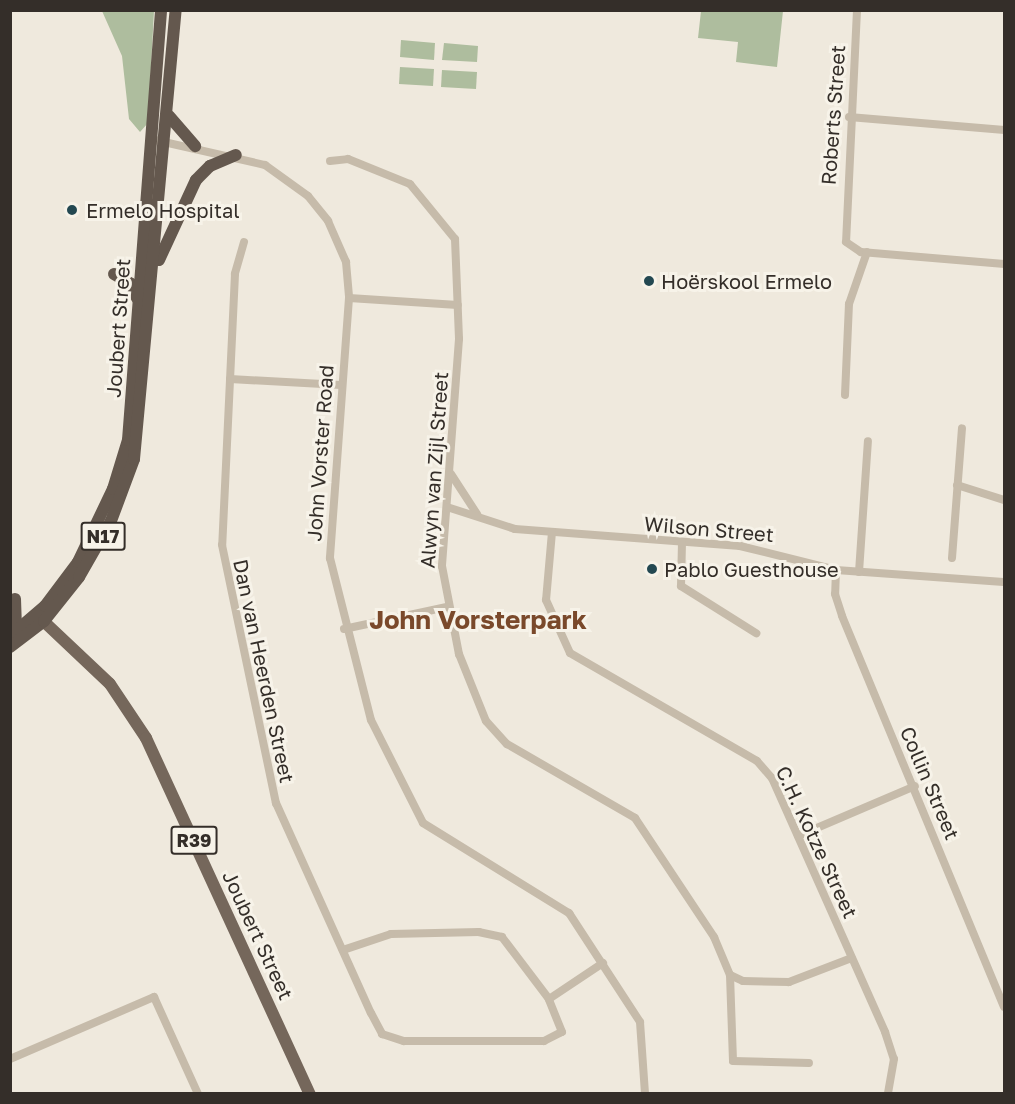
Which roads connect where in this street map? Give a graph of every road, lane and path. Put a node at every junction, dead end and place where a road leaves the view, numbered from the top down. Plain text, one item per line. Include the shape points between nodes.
1 (161, 10) edge
2 (176, 10) edge
3 (857, 10) edge
4 (169, 115) junction
5 (849, 117) junction
6 (1005, 130) edge
7 (160, 141) junction
8 (195, 146) junction
9 (236, 155) junction
10 (330, 161) dead end
11 (187, 196) junction
12 (159, 215) junction
13 (244, 242) dead end
14 (867, 252) junction
15 (1005, 264) edge
16 (156, 267) junction
17 (114, 274) dead end
18 (349, 298) junction
19 (139, 302) junction
20 (458, 305) junction
21 (230, 379) junction
22 (341, 385) junction
23 (845, 395) dead end
24 (962, 428) dead end
25 (868, 441) dead end
26 (450, 473) junction
27 (957, 485) junction
28 (1005, 500) edge
29 (447, 507) junction
30 (478, 516) junction
31 (552, 532) junction
32 (682, 542) junction
33 (952, 558) dead end
34 (836, 570) junction
35 (859, 572) junction
36 (1005, 582) edge
37 (15, 598) dead end
38 (447, 607) junction
39 (40, 618) junction
40 (344, 629) junction
41 (756, 633) dead end
42 (13, 634) edge
43 (10, 647) edge
44 (915, 786) junction
45 (798, 836) junction
46 (343, 950) junction
47 (852, 958) junction
48 (603, 963) junction
49 (730, 975) junction
50 (549, 999) junction
51 (1005, 1007) edge
52 (10, 1059) edge
53 (809, 1063) dead end
54 (888, 1093) edge
55 (198, 1094) edge
56 (310, 1094) edge
57 (645, 1094) edge

1 - 7 highway, Joubert Street / N17
2 - 4 highway, Joubert Street / N17
3 - 5 street, Roberts Street
4 - 7 highway, Joubert Street / N17
4 - 8 highway
5 - 6 street
5 - 14 street, Roberts Street via 846,242
7 - 8 street, John Vorster Road
7 - 12 highway, Joubert Street / N17
7 - 19 highway, Joubert Street / N17
8 - 9 street, John Vorster Road
9 - 11 highway via 204,170
9 - 18 street, John Vorster Road via 278,172 318,207 339,241
10 - 20 street, Alwyn van Zijl Street via 348,159 422,193 455,239
11 - 12 highway
11 - 16 highway
12 - 16 highway, Joubert Street / N17
13 - 21 street, Dan van Heerden Street via 236,264
14 - 15 street
14 - 23 street via 852,290
16 - 39 highway, Joubert Street / N17 via 141,415 129,476 93,555
17 - 19 highway via 131,284
18 - 20 street
18 - 22 street, John Vorster Road
19 - 39 highway, Joubert Street / N17 via 130,430 119,472 78,562
20 - 26 street, Alwyn van Zijl Street
21 - 22 street
21 - 46 street, Dan van Heerden Street via 221,507 227,586 270,787
22 - 40 street, John Vorster Road via 329,543
24 - 27 street
25 - 35 street
26 - 29 street, Alwyn van Zijl Street
26 - 30 street
27 - 28 street
27 - 33 street
29 - 30 street, Wilson Street
29 - 38 street, Alwyn van Zijl Street via 442,566
30 - 31 street, Wilson Street via 507,528
31 - 32 street, Wilson Street
31 - 45 street, C.H. Kotze Street via 546,600 570,653 757,760 772,778
32 - 34 street, Wilson Street via 769,550
32 - 41 street via 681,586
34 - 35 street, Wilson Street
34 - 44 street, Collin Street via 837,605
35 - 36 street, Wilson Street
37 - 42 highway
38 - 40 street
38 - 49 street, Alwyn van Zijl Street via 467,681 494,732 635,818 714,937
39 - 42 highway, N17
39 - 43 highway, N17
39 - 56 main road, Joubert Street / R39 via 110,684 146,738
40 - 48 street, John Vorster Road via 371,720 417,814 438,834 562,906
44 - 45 street
44 - 51 street, Collin Street
45 - 47 street, C.H. Kotze Street
46 - 50 street, Dan van Heerden Street via 391,933 493,934 512,944
46 - 50 street, Dan van Heerden Street via 378,1029 393,1040 556,1039 563,1027
47 - 49 street via 789,982 748,982
47 - 54 street, C.H. Kotze Street via 891,1050
48 - 50 street
48 - 57 street, John Vorster Road via 640,1022
49 - 53 street via 732,1059
52 - 55 street via 154,997

